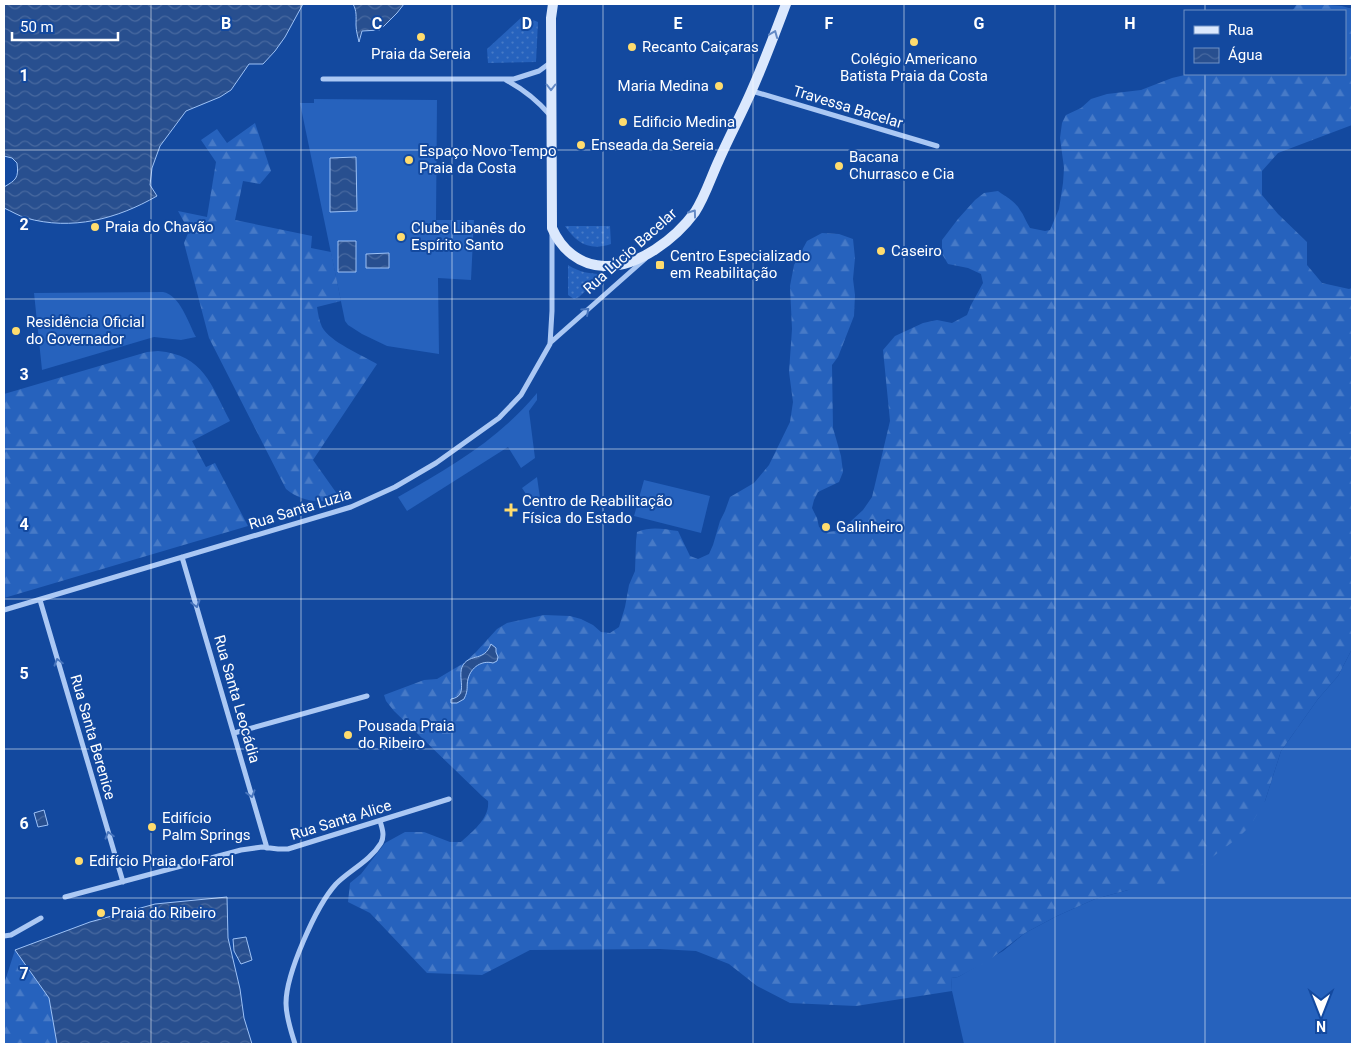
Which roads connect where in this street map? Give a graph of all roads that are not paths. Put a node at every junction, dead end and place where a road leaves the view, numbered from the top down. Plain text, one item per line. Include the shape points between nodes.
1 (553, 4) edge
2 (786, 4) edge
3 (551, 62) junction
4 (323, 79) dead end
5 (506, 79) junction
6 (752, 91) junction
7 (551, 116) junction
8 (937, 146) dead end
9 (552, 228) junction
10 (658, 247) junction
11 (550, 344) junction
12 (182, 557) junction
13 (40, 600) junction
14 (4, 610) edge
15 (367, 696) dead end
16 (234, 733) junction
17 (449, 799) dead end
18 (380, 821) junction
19 (267, 848) junction
20 (123, 882) junction
21 (65, 897) dead end
22 (41, 918) dead end
23 (4, 936) edge
24 (295, 1044) edge

1 - 3 street
6 -> 2 street, Rua Lúcio Bacelar
3 - 5 street via 539,72
3 -> 7 street
4 - 5 street
5 - 7 street via 528,93
6 - 8 street, Travessa Bacelar
10 -> 6 street, Rua Lúcio Bacelar via 671,238 696,209
7 - 9 street
9 - 10 street via 568,252 593,265 621,265
9 - 11 street
11 -> 10 street, Rua Lúcio Bacelar
11 - 12 street, Rua Santa Luzia via 521,395 499,418 416,476 373,498 328,515
12 - 13 street, Rua Santa Luzia
12 -> 16 street, Rua Santa Leocádia
13 - 14 street, Rua Santa Luzia
20 -> 13 street, Rua Santa Berenice
15 - 16 street
16 -> 19 street, Rua Santa Leocádia
17 - 18 street, Rua Santa Alice
18 - 19 street, Rua Santa Alice via 288,849
18 - 24 street via 381,842 329,892 296,961 286,1002
19 - 20 street, Rua Santa Alice via 225,854
20 - 21 street, Rua Santa Alice
22 - 23 street

